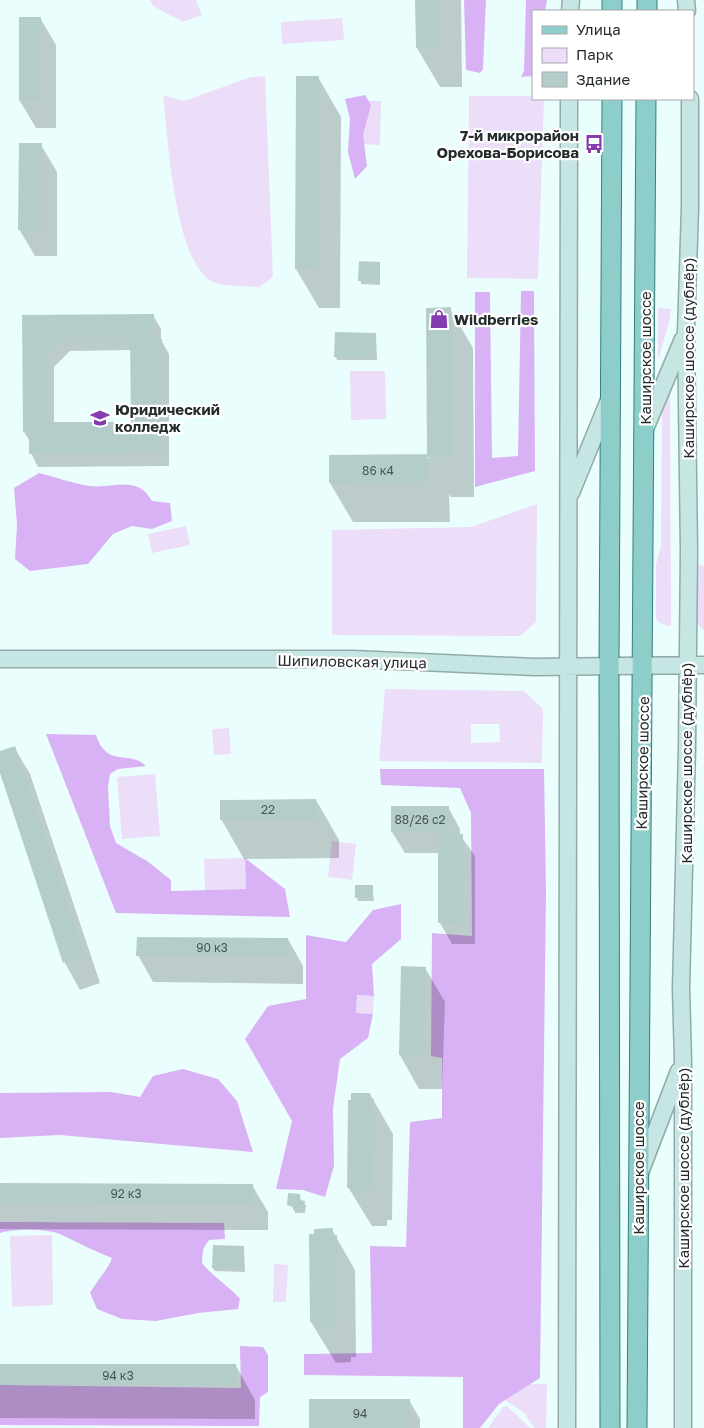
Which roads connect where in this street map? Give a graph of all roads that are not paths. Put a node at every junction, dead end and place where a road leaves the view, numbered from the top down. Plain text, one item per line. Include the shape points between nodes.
1 (569, 100) edge
2 (612, 100) edge
3 (646, 100) edge
4 (690, 100) edge
5 (686, 331) junction
6 (610, 396) junction
7 (644, 432) junction
8 (568, 500) junction
9 (0, 659) edge
10 (687, 665) junction
11 (704, 665) edge
12 (609, 666) junction
13 (643, 666) junction
14 (569, 667) junction
15 (683, 1061) junction
16 (638, 1179) junction
17 (567, 1428) edge
18 (610, 1428) edge
19 (637, 1428) edge
20 (683, 1428) edge

1 - 8 main road
2 - 6 main road, Каширское шоссе
3 - 7 main road, Каширское шоссе
4 - 5 main road, Каширское шоссе (дублёр)
5 - 7 main road
5 - 10 main road, Каширское шоссе (дублёр)
6 - 8 main road
6 - 12 main road, Каширское шоссе
7 - 13 main road, Каширское шоссе
8 - 14 main road
9 - 14 main road, Шипиловская улица via 353,659
10 - 11 main road, Шипиловская улица
10 - 13 main road, Шипиловская улица
10 - 15 main road, Каширское шоссе (дублёр) via 686,869 681,989
12 - 13 main road, Шипиловская улица
12 - 14 main road, Шипиловская улица
12 - 18 main road, Каширское шоссе
13 - 16 main road, Каширское шоссе
14 - 17 main road
15 - 16 main road
15 - 20 main road, Каширское шоссе (дублёр)
16 - 19 main road, Каширское шоссе

